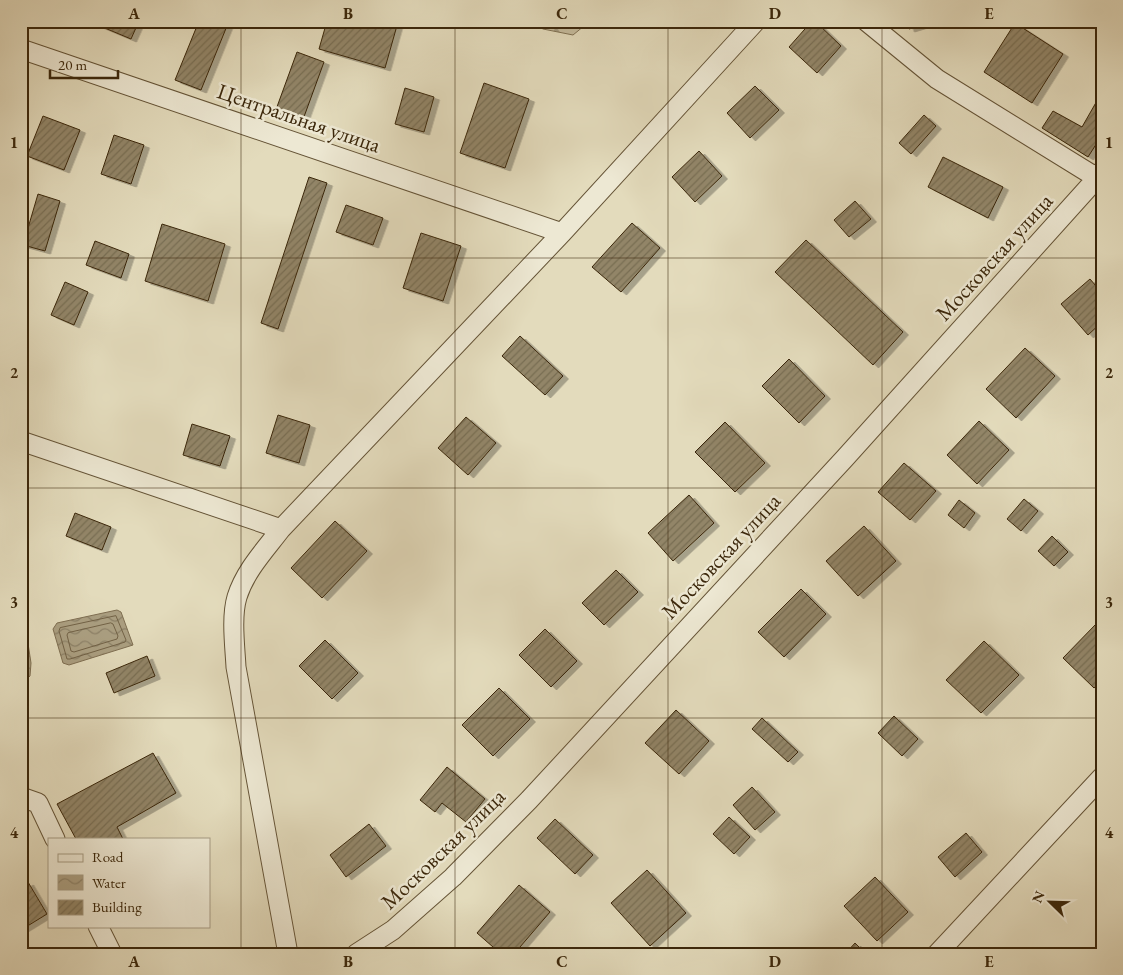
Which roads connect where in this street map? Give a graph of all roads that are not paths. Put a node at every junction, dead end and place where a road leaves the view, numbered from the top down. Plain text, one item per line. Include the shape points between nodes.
1 (756, 21) edge
2 (866, 21) edge
3 (21, 49) edge
4 (1100, 176) edge
5 (562, 233) junction
6 (21, 441) edge
7 (281, 529) junction
8 (1102, 776) edge
9 (21, 797) edge
10 (55, 838) edge
11 (99, 928) edge
12 (112, 954) edge
13 (288, 954) edge
14 (356, 954) edge
15 (937, 954) edge

1 - 5 street
2 - 4 street via 937,79
3 - 5 street, Центральная улица
4 - 14 street, Московская улица via 529,800 453,877 393,930
5 - 7 street
6 - 7 street
7 - 13 street via 244,582 237,598 234,633 236,667
8 - 15 street
9 - 10 street via 38,803
11 - 12 street

